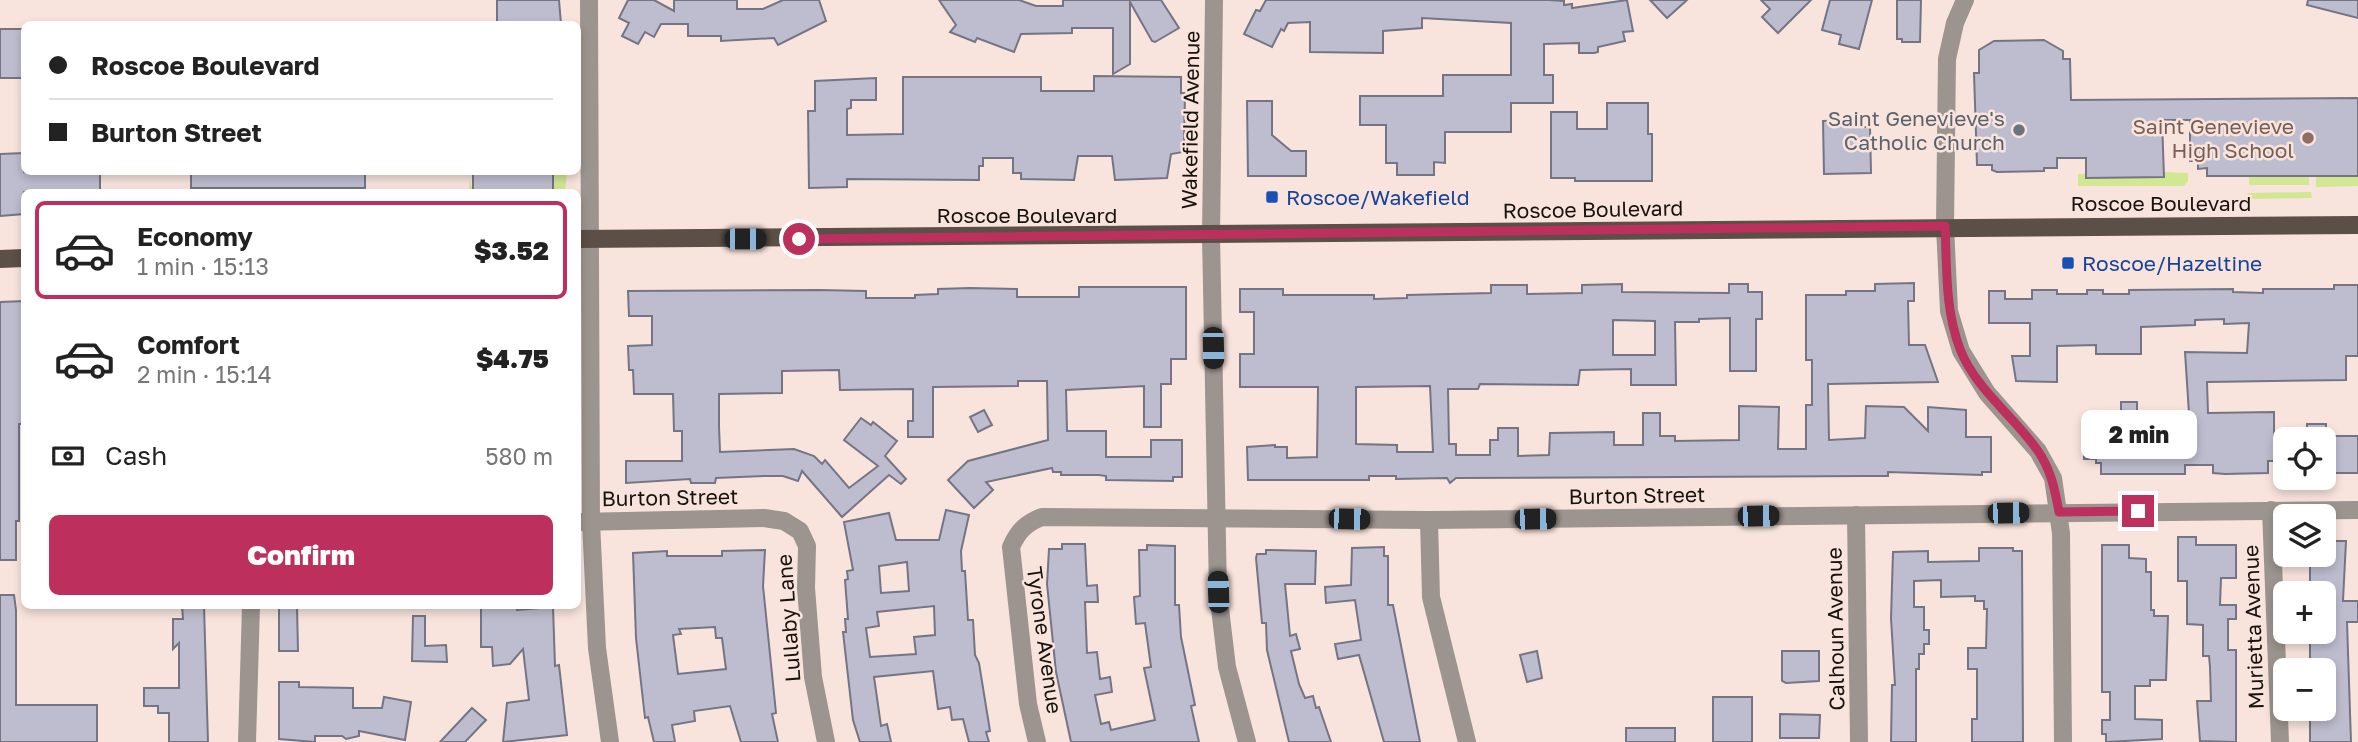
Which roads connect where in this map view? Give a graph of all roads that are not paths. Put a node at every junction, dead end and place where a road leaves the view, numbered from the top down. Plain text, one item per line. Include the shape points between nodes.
1 (589, 0) edge
2 (1214, 0) edge
3 (1965, 0) edge
4 (2358, 225) edge
5 (1945, 226) junction
6 (1212, 236) junction
7 (583, 239) edge
8 (21, 258) edge
9 (0, 259) edge
10 (2272, 510) junction
11 (2358, 510) edge
12 (2059, 512) junction
13 (1856, 515) junction
14 (1042, 517) joint
15 (1216, 517) junction
16 (764, 518) joint
17 (1429, 520) junction
18 (584, 522) edge
19 (251, 609) edge
20 (247, 742) edge
21 (610, 742) edge
22 (826, 742) edge
23 (1037, 742) edge
24 (1247, 742) edge
25 (1467, 742) edge
26 (1858, 742) edge
27 (2063, 742) edge
28 (2280, 742) edge

1 - 7 street
2 - 6 street, Wakefield Avenue
3 - 5 street via 1947,59
4 - 5 main road, Roscoe Boulevard
5 - 6 main road, Roscoe Boulevard
5 - 12 street via 1949,311 1961,351 1987,393 2038,451 2053,478
6 - 7 main road, Roscoe Boulevard
6 - 15 street, Wakefield Avenue
7 - 18 street
8 - 9 main road
10 - 11 street, Burton Street
10 - 12 street, Burton Street
10 - 28 street, Murietta Avenue
12 - 13 street, Burton Street
12 - 27 street
13 - 17 street, Burton Street
13 - 26 street, Calhoun Avenue
14 - 15 street, Burton Street
14 - 23 street, Tyrone Avenue via 1017,534 1011,547 1028,704
15 - 17 street, Burton Street
15 - 24 street, Wakefield Avenue via 1227,667
16 - 18 street, Burton Street
16 - 22 street, Lullaby Lane via 784,521 800,531 807,546 813,677
17 - 25 street via 1431,597
18 - 21 street
19 - 20 street

